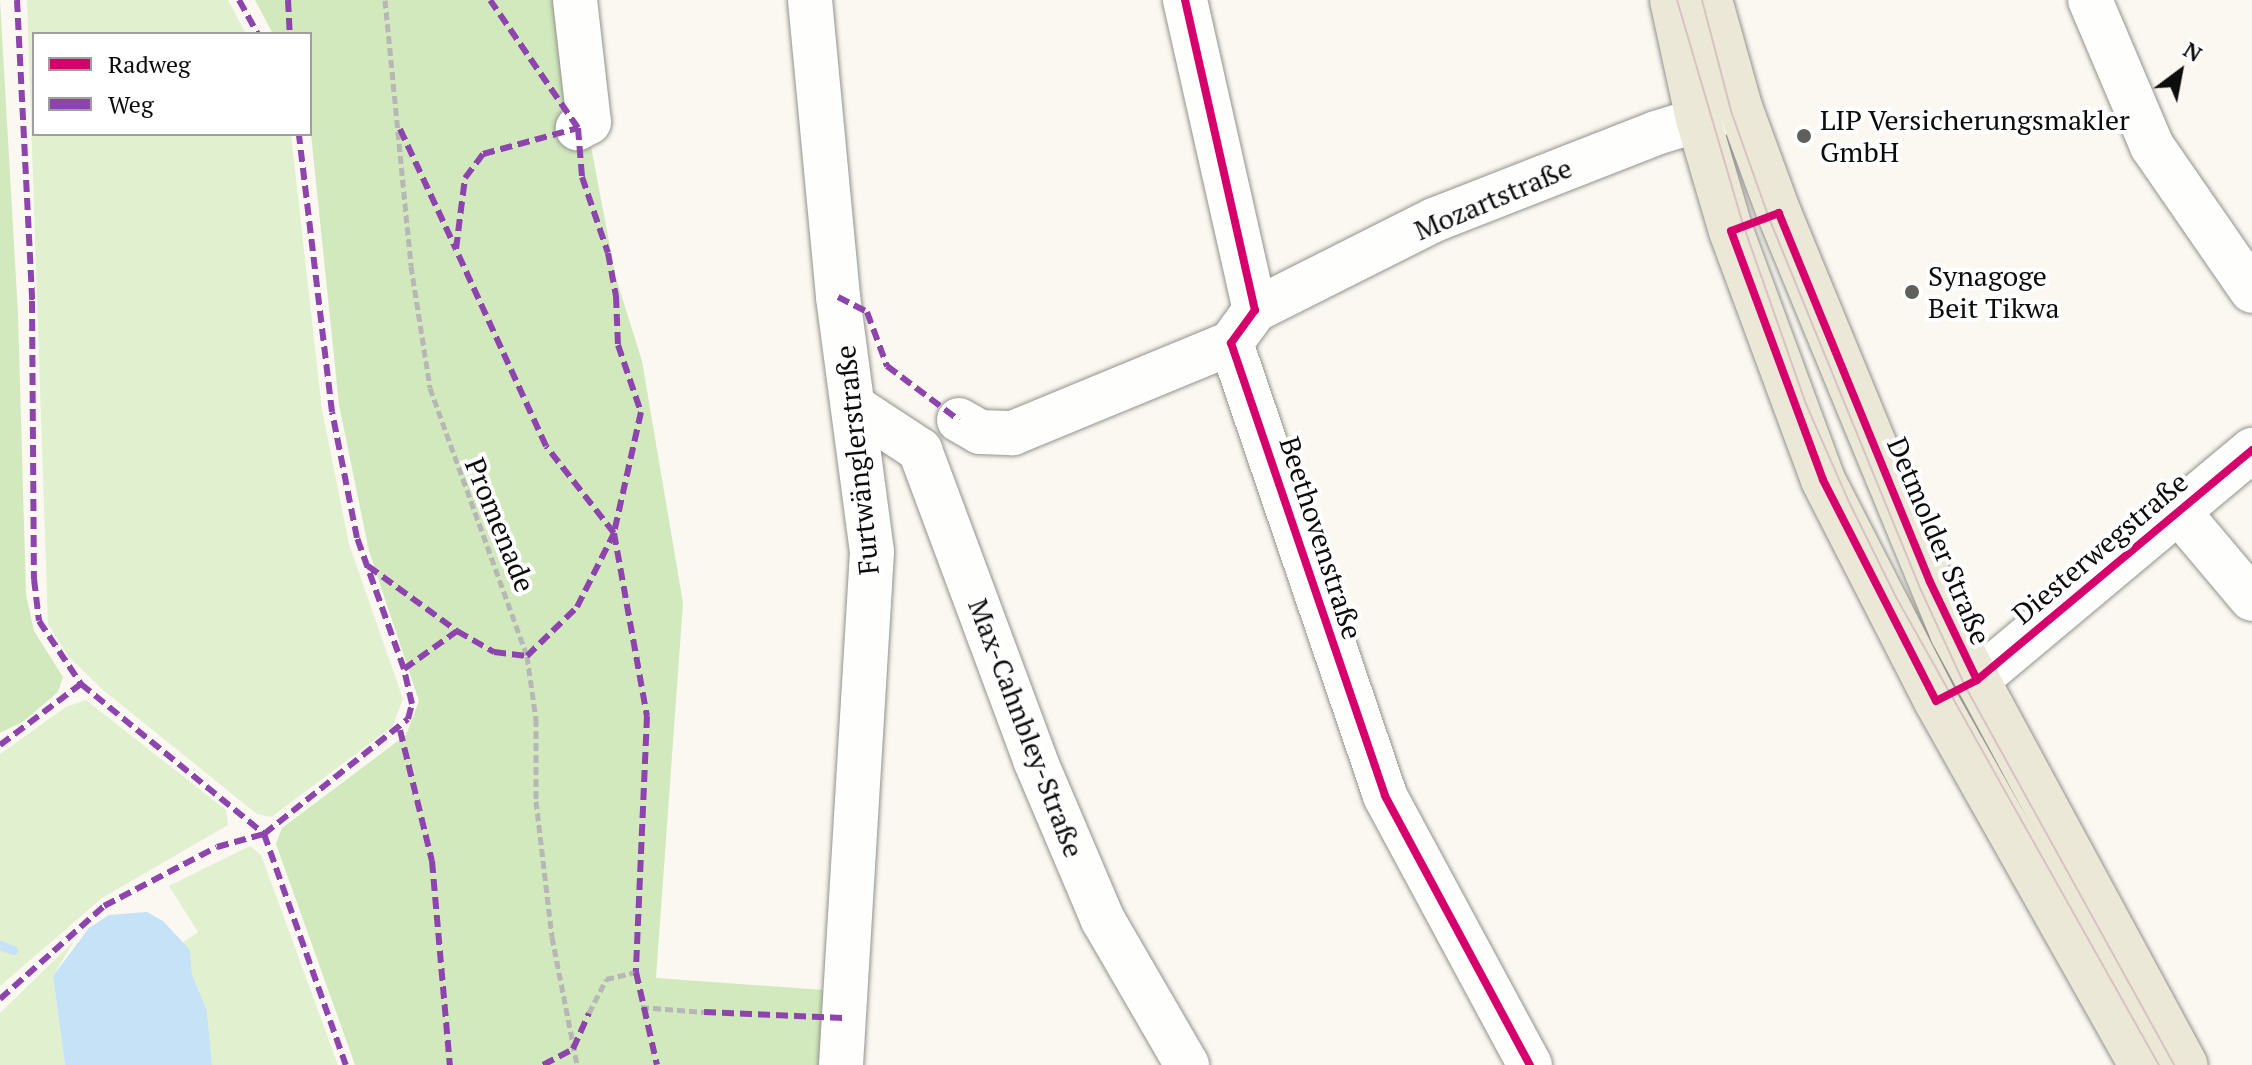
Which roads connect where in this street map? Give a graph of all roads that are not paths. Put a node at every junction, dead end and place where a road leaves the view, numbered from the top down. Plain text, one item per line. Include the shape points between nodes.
1 (575, 0) edge
2 (810, 0) edge
3 (1185, 0) edge
4 (1672, 0) edge
5 (1710, 0) edge
6 (2090, 0) edge
7 (1740, 107) junction
8 (1698, 119) junction
9 (578, 128) dead end
10 (2252, 291) edge
11 (1243, 326) junction
12 (856, 408) junction
13 (959, 420) dead end
14 (2252, 450) edge
15 (2177, 510) junction
16 (2252, 599) edge
17 (1977, 680) junction
18 (1936, 701) junction
19 (841, 1065) edge
20 (1187, 1065) edge
21 (1530, 1065) edge
22 (2141, 1065) edge
23 (2186, 1065) edge

1 - 9 street via 589,122
2 - 12 street, Furtwänglerstraße via 838,297
3 - 11 street, Beethovenstraße
4 - 8 main road
5 - 7 main road, Detmolder Straße
6 - 10 street via 2152,146
7 - 8 street, Mozartstraße
7 - 17 main road, Detmolder Straße via 1930,582
8 - 11 street, Mozartstraße via 1434,220
8 - 18 main road via 1768,337 1823,480
11 - 13 street, Mozartstraße via 1013,433 980,432
11 - 21 street, Beethovenstraße via 1385,796
12 - 19 street, Furtwänglerstraße via 872,552
12 - 20 street, Max-Cahnbley-Straße via 920,450 1035,760 1103,920
14 - 15 street, Diesterwegstraße
15 - 16 street
15 - 17 street, Diesterwegstraße
17 - 18 main road, Detmolder Straße
17 - 23 main road, Detmolder Straße
18 - 22 main road

